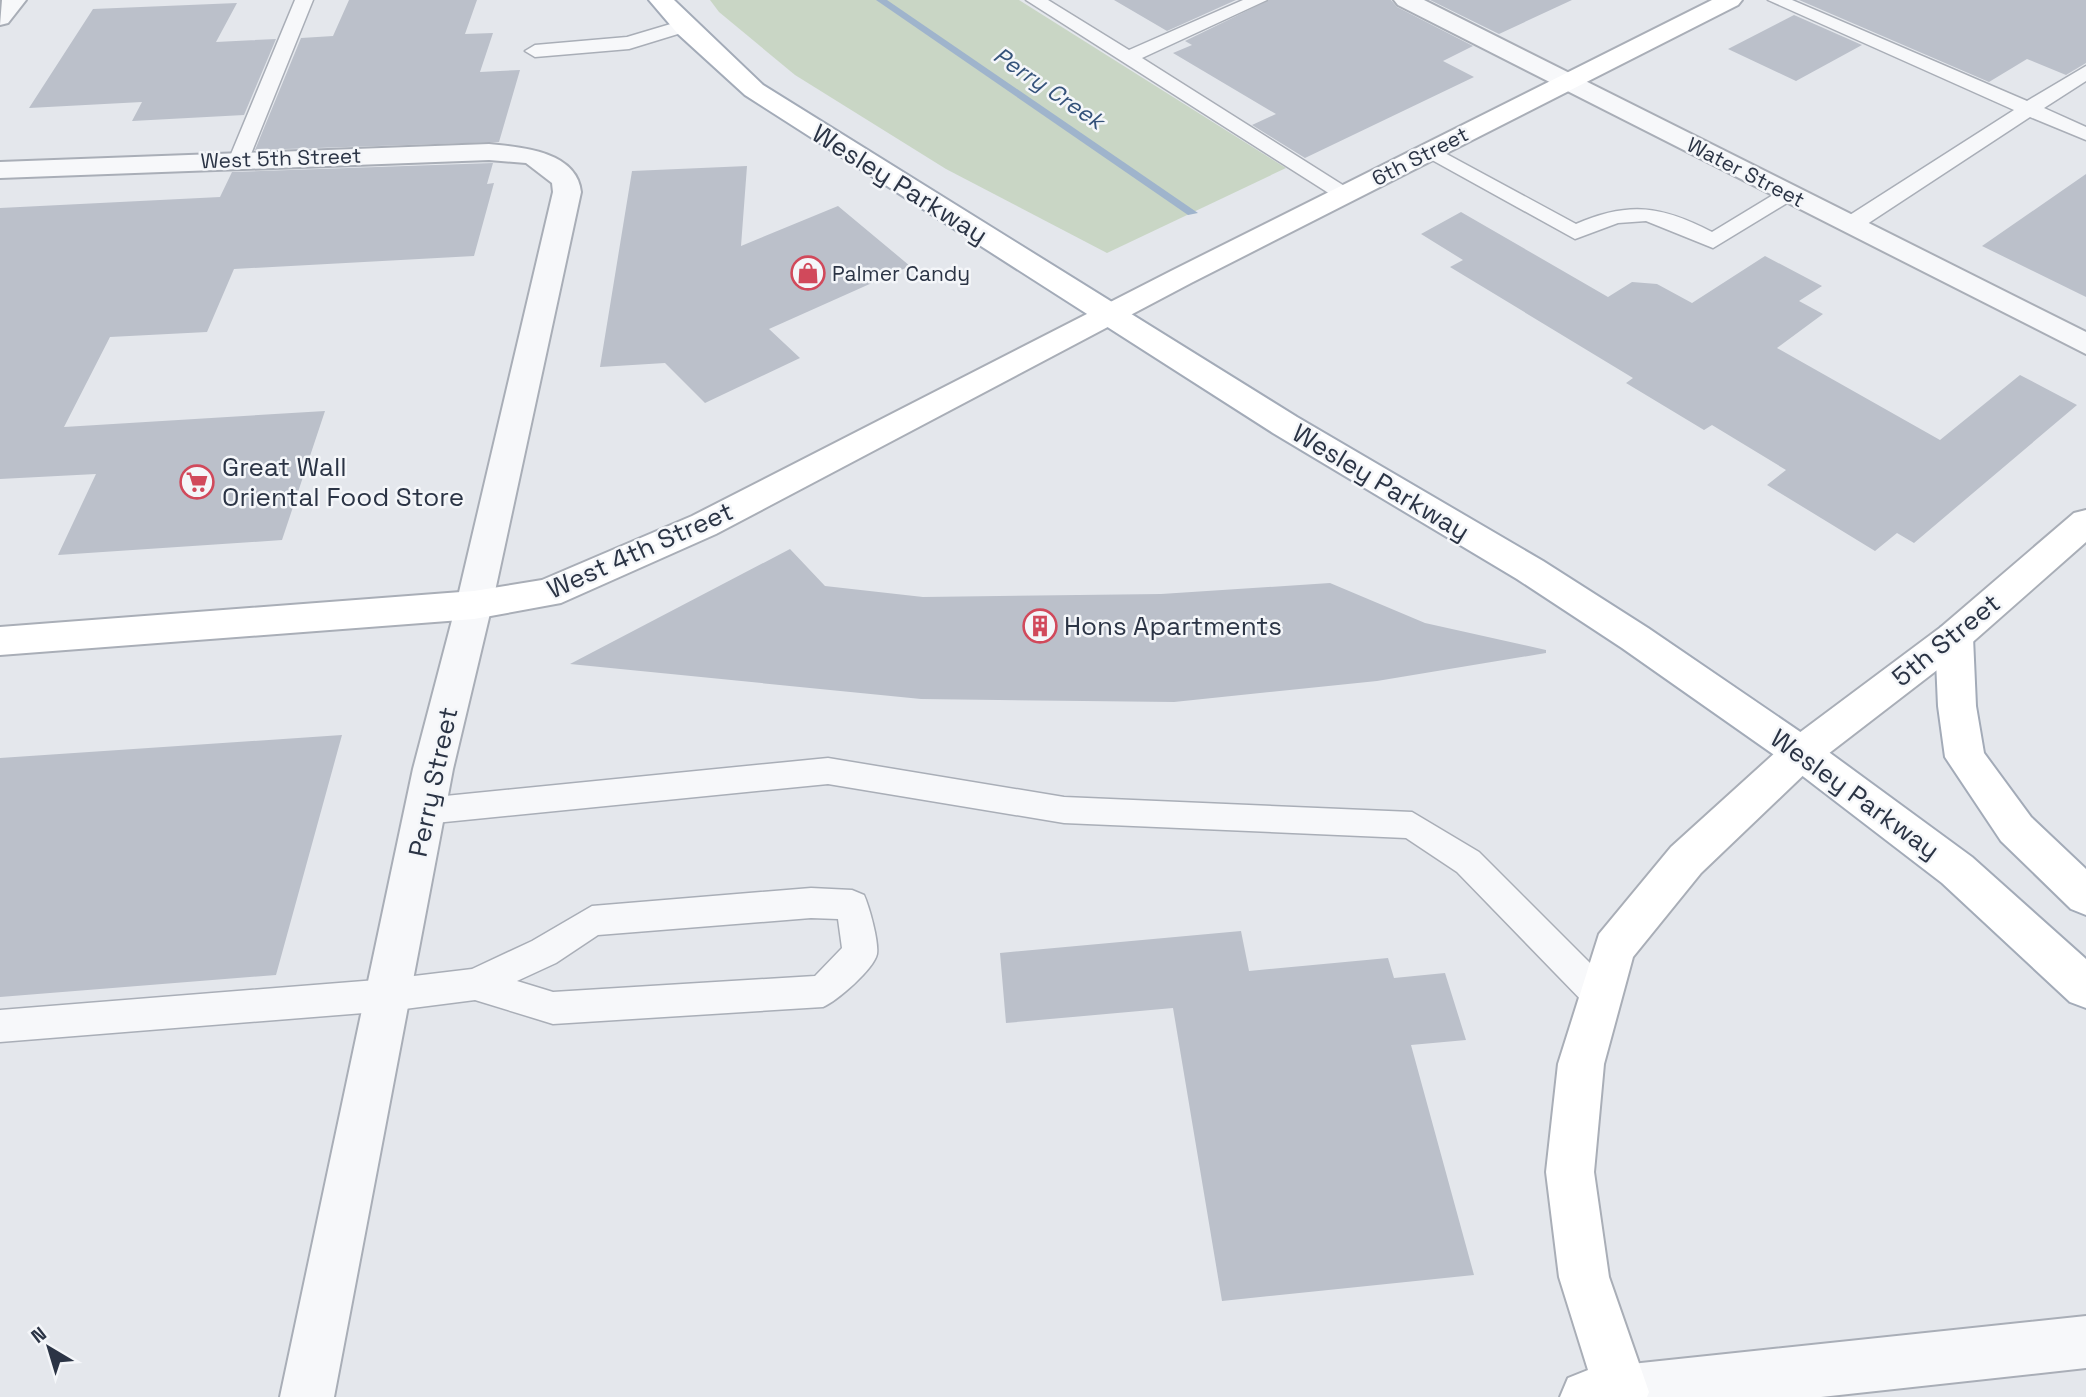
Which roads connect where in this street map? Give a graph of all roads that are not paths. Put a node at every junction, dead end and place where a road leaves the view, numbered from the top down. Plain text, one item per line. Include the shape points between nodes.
1 (304, 0) edge
2 (661, 0) edge
3 (1035, 0) edge
4 (1258, 0) edge
5 (1406, 0) edge
6 (1730, 0) edge
7 (1777, 0) edge
8 (684, 26) junction
9 (535, 51) dead end
10 (1127, 58) junction
11 (2086, 72) edge
12 (1567, 82) junction
13 (2029, 109) junction
14 (2086, 134) edge
15 (1430, 151) junction
16 (239, 159) junction
17 (0, 170) edge
18 (557, 173) joint
19 (1346, 194) junction
20 (1791, 194) junction
21 (1850, 225) junction
22 (1111, 316) junction
23 (2082, 337) edge
24 (2086, 522) edge
25 (474, 605) junction
26 (1954, 636) junction
27 (0, 641) edge
28 (1801, 753) junction
29 (425, 811) junction
30 (2086, 896) edge
31 (475, 984) junction
32 (2086, 988) edge
33 (389, 995) junction
34 (1600, 996) junction
35 (0, 1026) edge
36 (2086, 1342) edge
37 (1611, 1396) edge
38 (307, 1397) edge

1 - 16 lane
2 - 8 main road, Wesley Parkway
3 - 10 lane
4 - 10 lane
5 - 12 street, Water Street
6 - 12 main road, 6th Street
7 - 13 lane
8 - 9 lane via 629,43
8 - 22 main road, Wesley Parkway via 754,90
10 - 19 lane
11 - 13 lane
12 - 15 main road, 6th Street
12 - 20 street, Water Street
13 - 14 lane
13 - 21 lane
15 - 19 main road, 6th Street
15 - 20 lane via 1575,232 1615,215 1639,212 1661,216 1713,241
16 - 17 street, West 5th Street
16 - 18 street, West 5th Street via 489,152 533,156
18 - 25 street, Perry Street via 566,180 567,192
19 - 22 main road, 6th Street
20 - 21 street, Water Street
21 - 23 street, Water Street
22 - 25 main road, West 4th Street via 692,530 548,593
22 - 28 main road, Wesley Parkway via 1530,570
24 - 26 main road, 5th Street
25 - 27 main road, West 4th Street
25 - 29 street, Perry Street
26 - 28 main road, 5th Street
26 - 30 main road via 1965,757 2016,829
28 - 32 main road, Wesley Parkway via 1957,870
28 - 34 main road, 5th Street via 1686,860 1614,948
29 - 33 street, Perry Street
29 - 34 lane via 828,771 1064,810 1412,825 1468,862
31 - 31 lane via 553,1008 822,990 860,953 852,905 811,903 593,922
31 - 33 lane
33 - 35 lane
33 - 38 street, Perry Street
34 - 37 main road, 5th Street via 1581,1064 1570,1172 1584,1277
36 - 37 street

